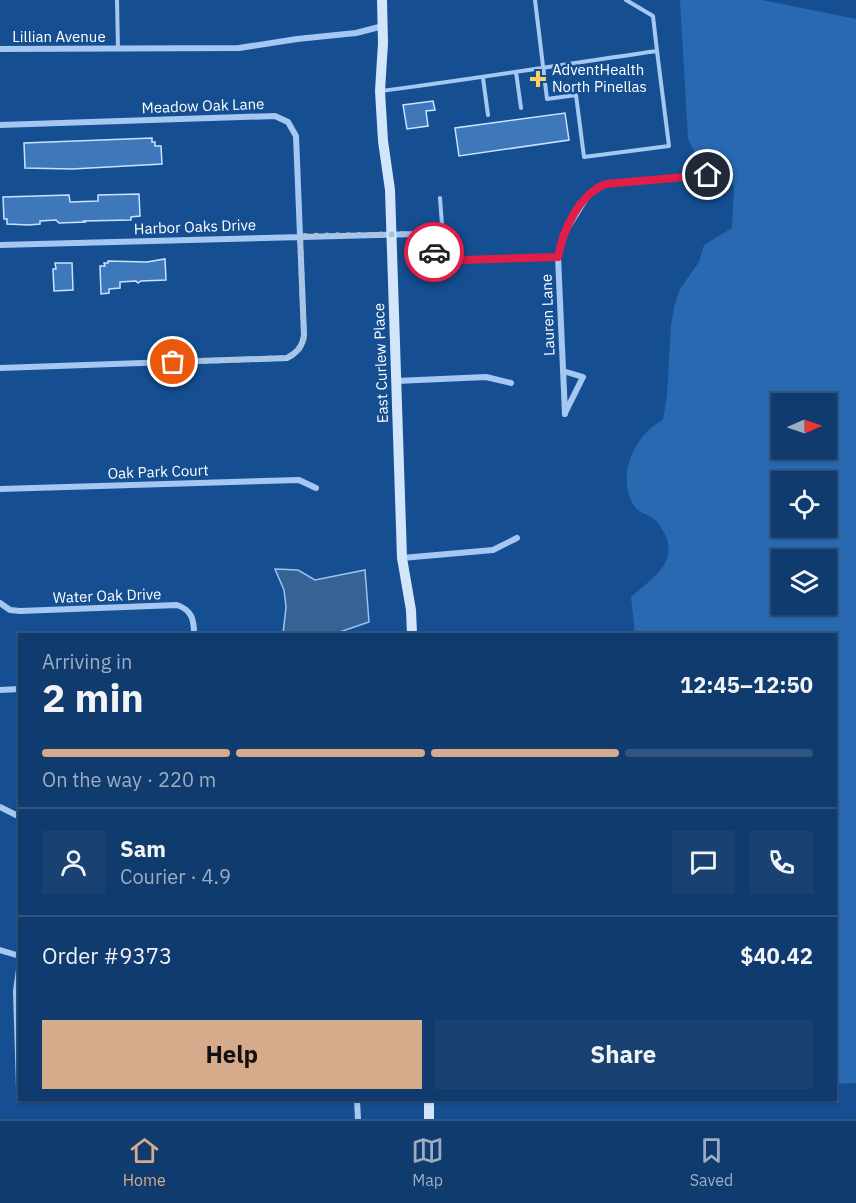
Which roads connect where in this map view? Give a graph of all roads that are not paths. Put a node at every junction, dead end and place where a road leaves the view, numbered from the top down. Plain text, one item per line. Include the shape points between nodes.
1 (117, 0) edge
2 (382, 0) edge
3 (535, 0) edge
4 (626, 0) edge
5 (383, 26) junction
6 (0, 49) edge
7 (118, 49) junction
8 (657, 51) junction
9 (543, 67) junction
10 (516, 72) junction
11 (483, 78) junction
12 (380, 91) junction
13 (521, 108) dead end
14 (488, 116) dead end
15 (0, 125) edge
16 (708, 175) dead end
17 (440, 198) dead end
18 (392, 234) junction
19 (416, 234) junction
20 (300, 236) junction
21 (442, 238) junction
22 (0, 245) edge
23 (448, 253) junction
24 (558, 257) junction
25 (0, 368) edge
26 (563, 371) junction
27 (396, 381) junction
28 (511, 383) dead end
29 (316, 488) dead end
30 (0, 489) edge
31 (517, 538) dead end
32 (402, 558) junction
33 (1, 604) edge
34 (194, 633) edge
35 (412, 633) edge
36 (18, 689) edge
37 (0, 690) edge
38 (0, 807) edge
39 (18, 816) edge
40 (0, 950) edge
41 (18, 955) edge
42 (18, 976) edge
43 (18, 1056) edge
44 (357, 1101) edge
45 (429, 1101) edge
46 (358, 1119) edge
47 (429, 1119) edge

1 - 7 lane
2 - 5 street, East Curlew Place
3 - 9 lane
4 - 8 lane via 653,16
5 - 7 street, Lillian Avenue via 239,48
5 - 12 street, East Curlew Place
6 - 7 street, Lillian Avenue
8 - 9 lane
8 - 9 lane via 669,146 584,157 576,95 547,99
9 - 10 lane
10 - 11 lane
10 - 13 lane
11 - 12 lane
11 - 14 lane
12 - 18 street, East Curlew Place
15 - 20 street, Meadow Oak Lane via 282,118 296,136
16 - 24 street, Lauren Lane via 598,187 587,196 565,232
17 - 21 lane
18 - 19 street
18 - 20 street, Harbor Oaks Drive
18 - 27 street, East Curlew Place
19 - 21 street via 431,233
19 - 23 street, Lauren Lane via 429,250
20 - 22 street, Harbor Oaks Drive
20 - 25 street via 303,342 287,358
21 - 23 street
23 - 24 street, Lauren Lane via 462,260
24 - 26 street, Lauren Lane
26 - 26 street, Lauren Lane via 564,403 564,414 583,377
27 - 28 street via 486,377
27 - 32 street, East Curlew Place
29 - 30 street, Oak Park Court via 299,480
31 - 32 street via 493,550
32 - 35 street, East Curlew Place
33 - 34 street, Water Oak Drive via 20,611 177,605 190,612
36 - 37 street
38 - 39 street
40 - 41 street
42 - 43 street
44 - 46 street
45 - 47 street

